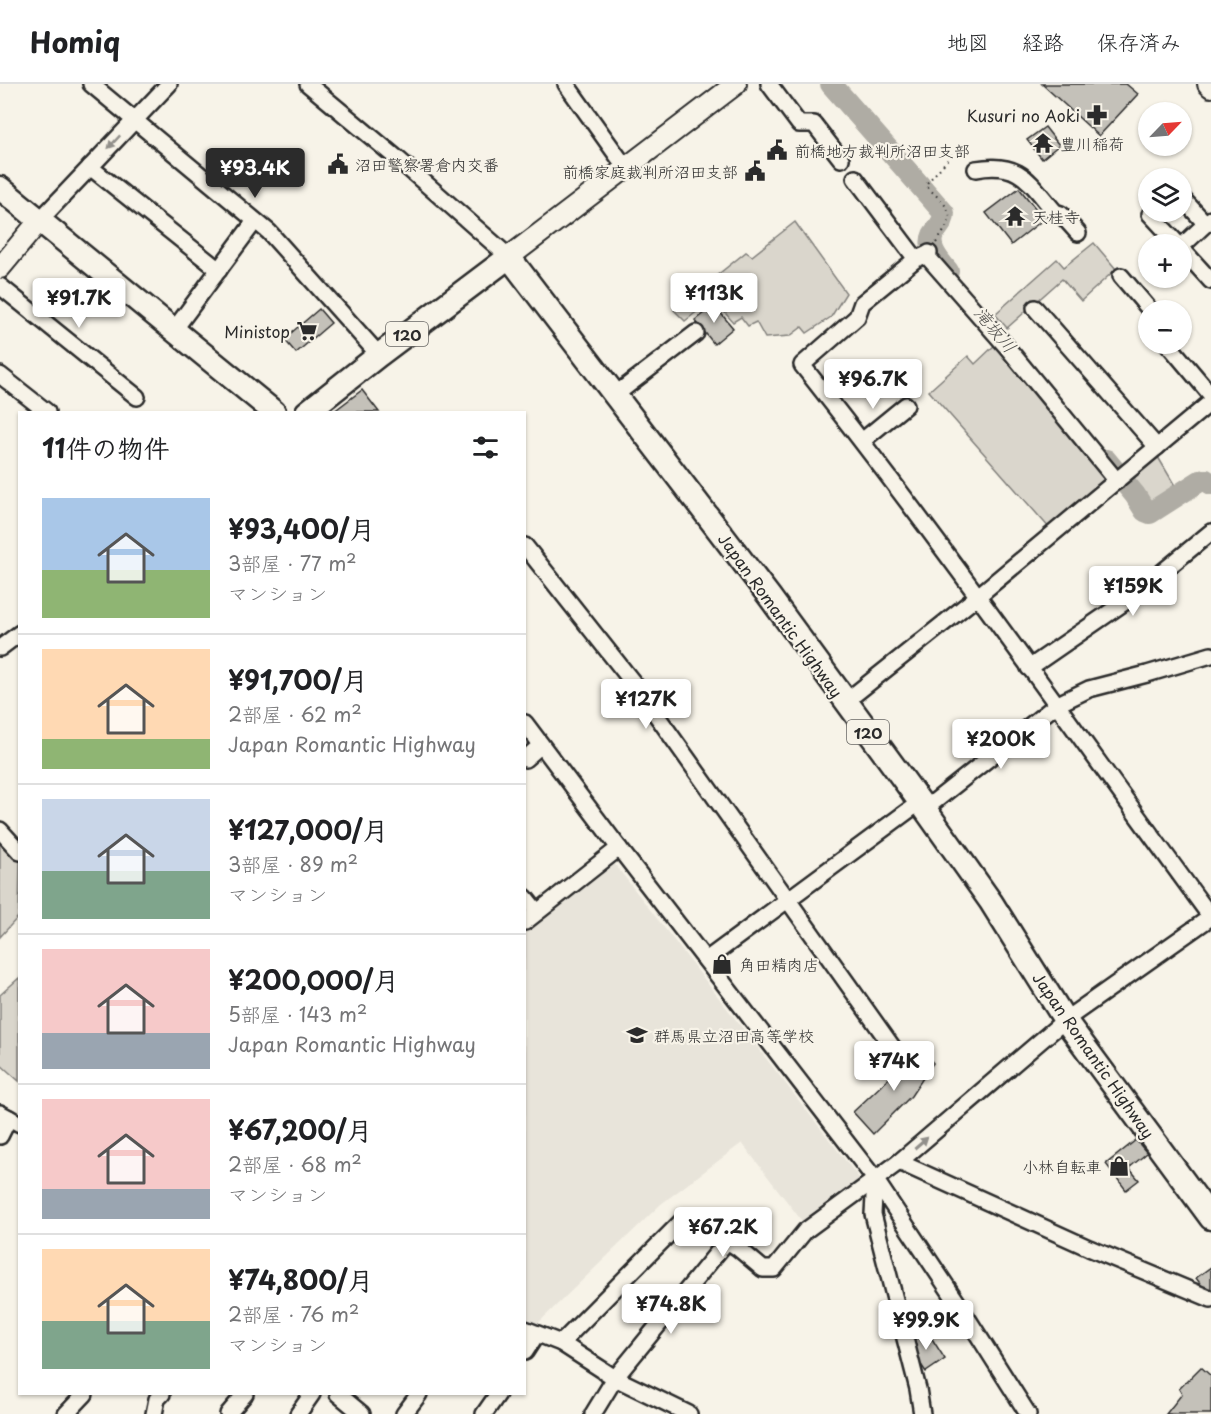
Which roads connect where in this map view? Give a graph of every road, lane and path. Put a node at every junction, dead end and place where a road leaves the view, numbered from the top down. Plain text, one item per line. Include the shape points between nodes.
1 (91, 84) edge
2 (169, 84) edge
3 (308, 84) edge
4 (566, 84) edge
5 (736, 84) edge
6 (769, 84) edge
7 (134, 120) junction
8 (957, 149) dead end
9 (841, 159) dead end
10 (90, 167) junction
11 (626, 168) junction
12 (976, 169) dead end
13 (855, 178) dead end
14 (0, 189) edge
15 (1192, 207) edge
16 (40, 220) junction
17 (255, 220) junction
18 (1158, 222) edge
19 (1209, 222) edge
20 (1078, 233) dead end
21 (1169, 234) edge
22 (1192, 237) edge
23 (927, 252) junction
24 (508, 257) junction
25 (1192, 259) edge
26 (0, 268) edge
27 (219, 270) junction
28 (1121, 276) dead end
29 (1211, 281) edge
30 (0, 286) edge
31 (1141, 300) edge
32 (1035, 308) dead end
33 (174, 330) junction
34 (696, 333) dead end
35 (1176, 354) edge
36 (379, 355) junction
37 (0, 375) edge
38 (615, 395) junction
39 (1211, 395) edge
40 (137, 397) dead end
41 (1211, 402) edge
42 (906, 405) dead end
43 (46, 411) edge
44 (273, 411) edge
45 (308, 411) edge
46 (862, 441) junction
47 (1157, 447) junction
48 (1121, 477) junction
49 (1211, 532) edge
50 (526, 547) edge
51 (978, 596) junction
52 (18, 634) edge
53 (0, 648) edge
54 (1211, 654) edge
55 (1029, 668) junction
56 (845, 702) junction
57 (1056, 705) junction
58 (526, 724) edge
59 (541, 745) junction
60 (526, 758) edge
61 (923, 805) junction
62 (0, 830) edge
63 (619, 848) junction
64 (18, 850) edge
65 (526, 900) edge
66 (787, 900) junction
67 (531, 917) edge
68 (1211, 917) edge
69 (706, 960) junction
70 (1065, 1020) junction
71 (897, 1052) dead end
72 (9, 1118) edge
73 (0, 1136) edge
74 (899, 1162) junction
75 (876, 1179) junction
76 (1211, 1218) edge
77 (727, 1241) junction
78 (1211, 1299) edge
79 (531, 1332) edge
80 (561, 1343) junction
81 (526, 1349) edge
82 (615, 1378) junction
83 (84, 1395) edge
84 (161, 1395) edge
85 (244, 1395) edge
86 (311, 1395) edge
87 (339, 1395) edge
88 (418, 1395) edge
89 (497, 1395) edge
90 (355, 1412) edge
91 (66, 1414) edge
92 (154, 1414) edge
93 (228, 1414) edge
94 (298, 1414) edge
95 (404, 1414) edge
96 (484, 1414) edge
97 (593, 1414) edge
98 (688, 1414) edge
99 (921, 1414) edge
100 (1028, 1414) edge

1 - 7 street
2 - 7 street
3 - 24 street
4 - 11 street
5 - 11 main road
6 - 9 street via 800,124 814,124
7 -> 10 street
7 - 17 street
8 - 23 path via 927,183 947,204 949,214 949,225
10 - 16 street
10 - 27 street
11 - 24 main road
12 - 20 street via 991,167 1021,173
13 - 23 street
14 - 16 highway
15 - 19 street
16 - 26 main road
16 - 33 highway
17 - 27 street
17 - 36 street
18 - 21 street
19 - 22 street
23 - 46 street via 862,303 857,317 802,365
23 - 48 street
24 - 36 highway, 120
24 - 38 highway, Japan Romantic Highway / 120
25 - 29 street
27 - 33 street
28 - 31 street
30 - 40 street
32 - 47 street
33 - 44 highway
34 - 38 street
35 - 39 street
36 - 45 highway, 120
37 - 43 street
38 - 56 highway, Japan Romantic Highway / 120
41 - 47 street
42 - 46 street
46 - 51 street
47 - 48 street
48 - 51 street
49 - 55 street via 1132,597
50 - 66 street via 635,685
51 - 55 street
51 - 56 street
52 - 53 street
54 - 57 street via 1089,689
55 - 57 street
56 - 61 highway, Japan Romantic Highway / 120
57 - 61 street
57 - 68 street
58 - 59 street
59 - 60 street
59 - 63 street
61 - 66 street
61 - 70 highway, Japan Romantic Highway / 120 via 991,902
62 - 64 street
63 - 67 street
63 - 69 street
65 - 67 street
66 - 69 street
66 - 71 street
68 - 70 street
69 - 75 street
74 -> 70 street
70 - 76 highway, Japan Romantic Highway / 120
72 - 73 street
74 - 75 street
74 - 78 street
75 - 77 street via 805,1231 774,1269 763,1269
75 - 99 street via 873,1214
75 - 100 street
77 - 80 street via 691,1218 684,1220
77 - 82 street
79 - 80 street
79 - 81 street
80 - 82 street
82 - 97 street
82 - 98 street
83 - 91 street
84 - 92 street
85 - 93 street
86 - 94 street
87 - 90 street
88 - 95 street
89 - 96 street

